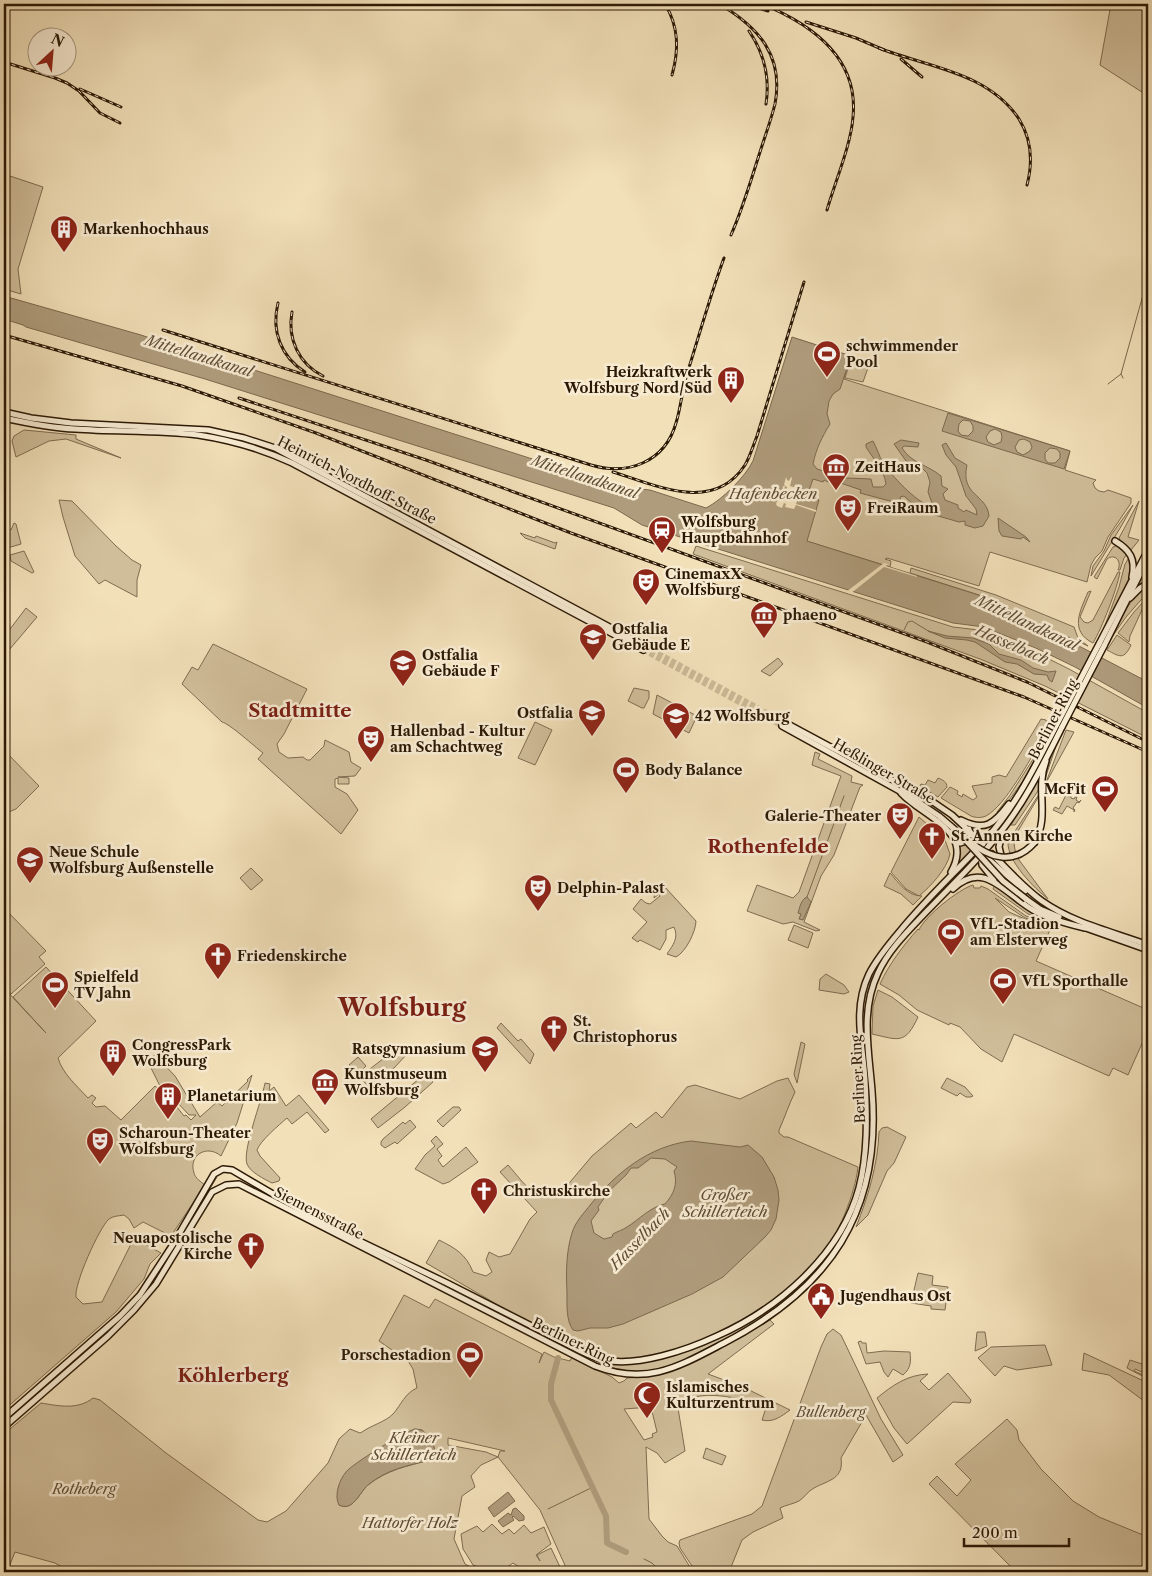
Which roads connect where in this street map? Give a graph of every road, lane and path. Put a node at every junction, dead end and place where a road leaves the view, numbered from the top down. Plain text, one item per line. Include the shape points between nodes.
1 (4, 412) edge
2 (4, 418) edge
3 (1115, 540) dead end
4 (1148, 550) edge
5 (1148, 558) edge
6 (1148, 583) edge
7 (1129, 587) junction
8 (1126, 602) junction
9 (1101, 645) junction
10 (1059, 726) junction
11 (1053, 744) junction
12 (1027, 782) junction
13 (897, 789) junction
14 (952, 815) junction
15 (1005, 826) junction
16 (968, 829) junction
17 (960, 834) junction
18 (956, 842) junction
19 (983, 845) junction
20 (980, 854) junction
21 (970, 856) junction
22 (997, 867) junction
23 (988, 874) junction
24 (1015, 878) junction
25 (944, 882) junction
26 (999, 885) junction
27 (940, 898) junction
28 (1040, 900) junction
29 (920, 919) junction
30 (1085, 928) junction
31 (1148, 944) edge
32 (1148, 950) edge
33 (418, 1269) joint
34 (414, 1275) joint
35 (4, 1418) edge
36 (4, 1427) edge

1 - 2 main road, Heinrich-Nordhoff-Straße via 71,423 208,430 275,448 644,648 267,452 196,435 74,429
3 - 7 main road via 1132,557 1134,570
4 - 7 main road, Berliner Ring
5 - 8 main road, Berliner Ring
6 - 8 main road
7 - 9 main road, Berliner Ring
8 - 9 main road, Berliner Ring
9 - 10 main road, Berliner Ring, bridge
10 - 11 main road, Berliner Ring
10 - 12 main road, Berliner Ring
11 - 15 main road, Berliner Ring
11 - 17 main road, bridge via 1041,780 1041,829 1025,852 1012,857 993,856
12 - 14 main road via 1000,816 986,826 973,826
12 - 19 main road, Berliner Ring
13 - 14 main road, Heßlinger Straße via 783,724 918,792
13 - 17 main road, Heßlinger Straße
13 - 18 main road via 943,826
14 - 16 main road, Heßlinger Straße
15 - 19 main road, Berliner Ring
15 - 24 main road via 999,841 999,854
16 - 18 main road via 970,837 967,841
16 - 19 main road, Heßlinger Straße
17 - 30 main road, Heßlinger Straße, bridge via 1016,892 1040,908
18 - 25 main road via 958,858
19 - 20 main road
19 - 21 main road, Berliner Ring
19 - 24 main road, Heßlinger Straße
20 - 21 main road
20 - 22 main road
20 - 23 main road via 982,866
20 - 27 main road, Berliner Ring
20 - 29 main road via 930,904
21 - 25 main road, Berliner Ring
22 - 23 main road via 990,867
22 - 28 main road
23 - 26 main road
24 - 28 main road
25 - 33 main road, Berliner Ring via 884,950 863,988 858,1018 867,1112 861,1178 856,1197 835,1239 817,1263 766,1310 725,1333 672,1353 617,1362 590,1355
26 - 27 main road via 987,878 973,876
26 - 30 main road via 1033,910
27 - 29 main road, Berliner Ring
28 - 31 main road via 1077,920
29 - 34 main road, Berliner Ring via 886,958 871,989 866,1030 873,1116 871,1154 866,1183 854,1219 834,1254 810,1283 782,1307 690,1361 659,1372 628,1375 595,1366
30 - 32 main road
33 - 35 main road, Siemensstraße via 324,1224 226,1169 217,1171 154,1274 130,1306
34 - 36 main road, Siemensstraße via 239,1184 226,1185 212,1192 156,1284 134,1310

